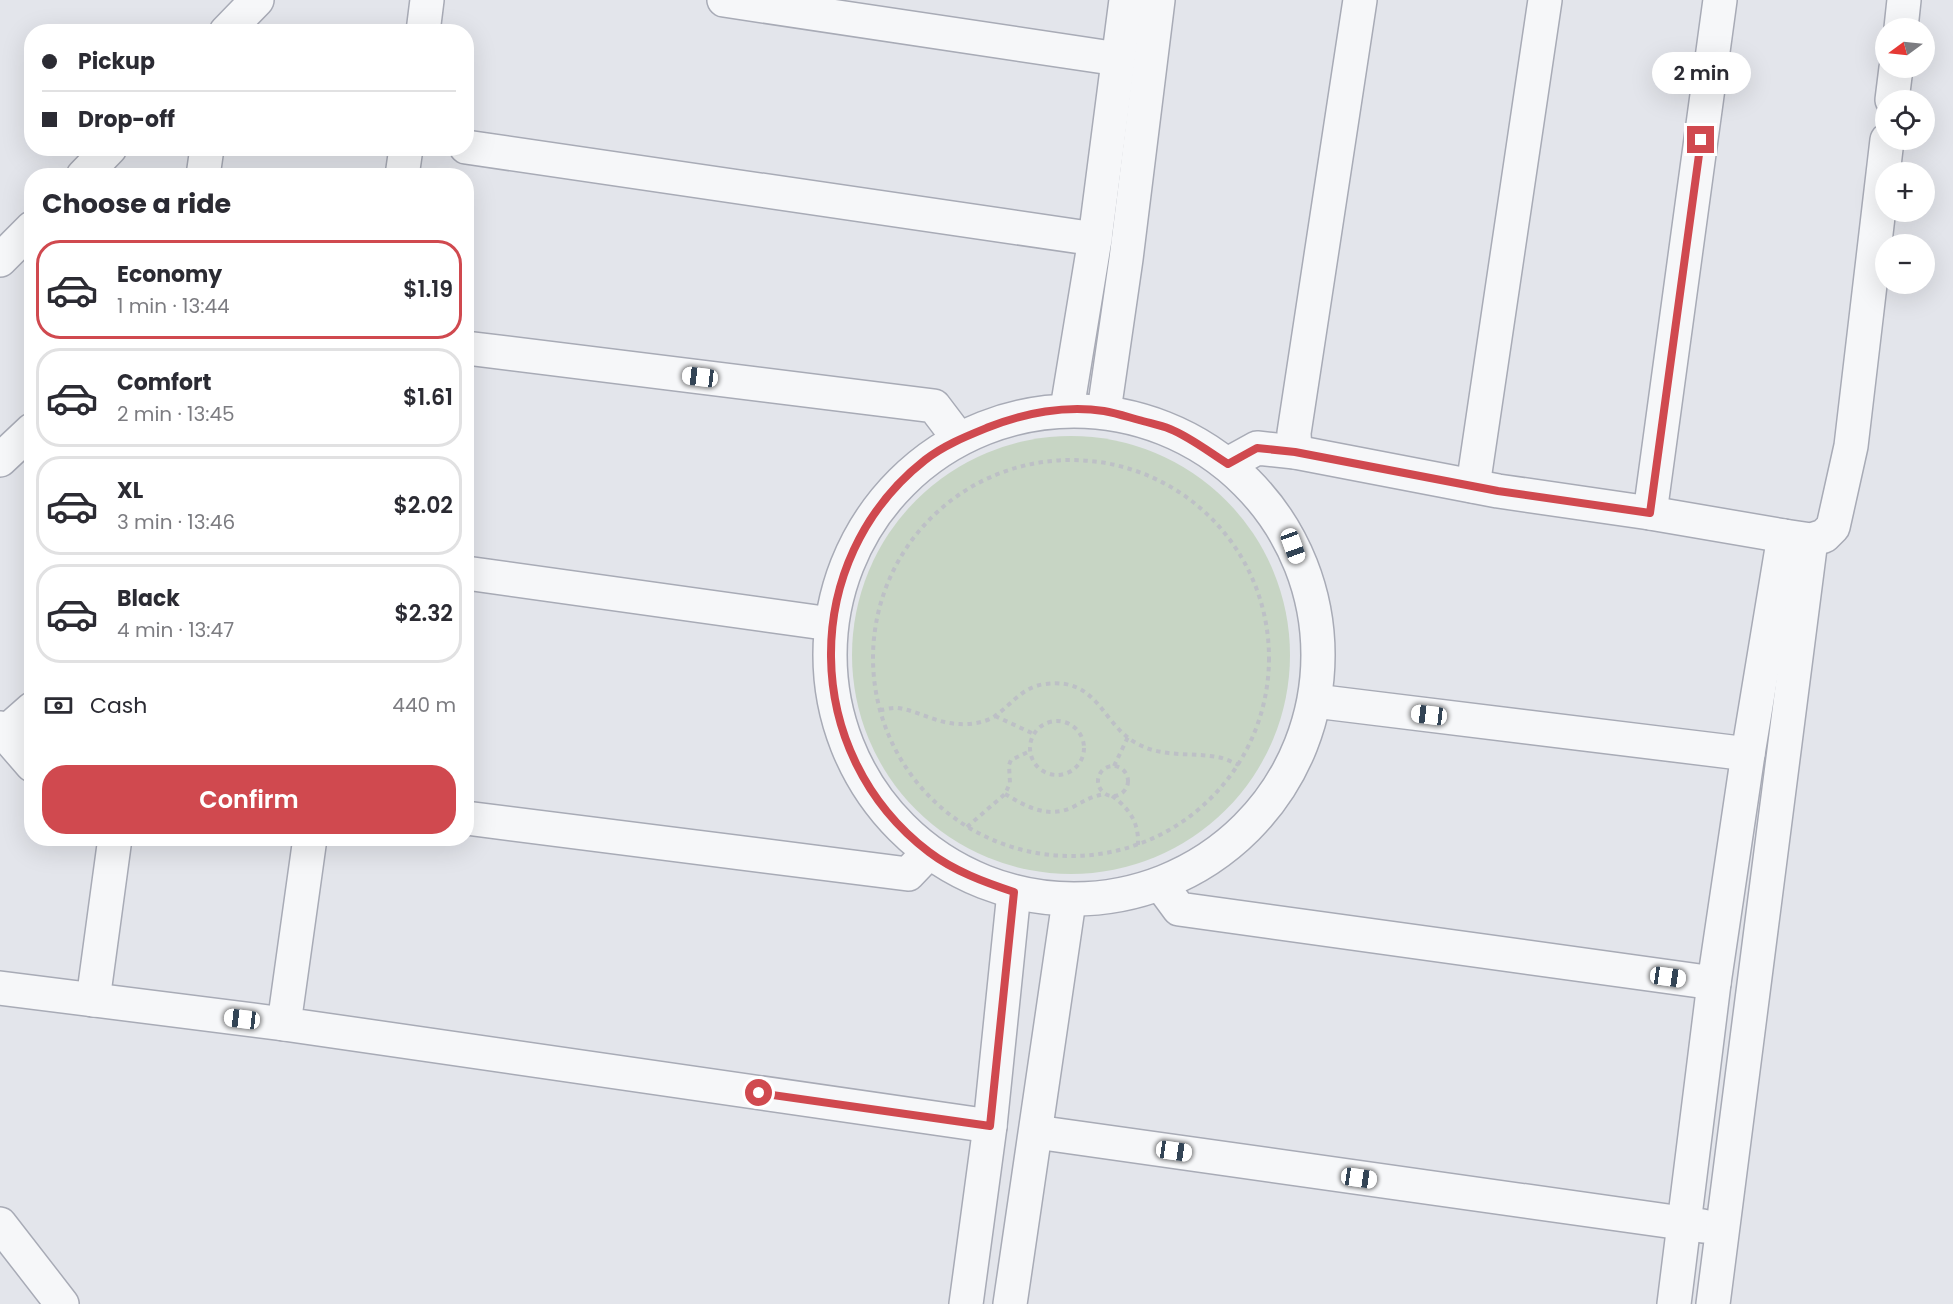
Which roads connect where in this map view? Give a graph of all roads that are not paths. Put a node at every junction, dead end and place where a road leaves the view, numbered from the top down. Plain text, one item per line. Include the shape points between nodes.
1 (257, 0) edge
2 (427, 0) edge
3 (724, 0) edge
4 (1126, 0) edge
5 (1158, 0) edge
6 (1360, 0) edge
7 (1545, 0) edge
8 (1720, 0) edge
9 (1904, 0) edge
10 (1902, 18) edge
11 (234, 24) edge
12 (424, 24) edge
13 (1118, 59) junction
14 (474, 148) edge
15 (1886, 150) edge
16 (102, 156) edge
17 (91, 168) edge
18 (24, 236) edge
19 (1095, 240) junction
20 (0, 260) edge
21 (474, 349) edge
22 (1066, 410) junction
23 (1104, 411) junction
24 (24, 438) edge
25 (959, 439) junction
26 (1295, 452) junction
27 (0, 460) edge
28 (1228, 464) junction
29 (1473, 486) junction
30 (1650, 513) junction
31 (1797, 538) junction
32 (474, 574) edge
33 (831, 624) junction
34 (1315, 701) junction
35 (24, 715) edge
36 (2, 730) edge
37 (1748, 754) junction
38 (24, 756) edge
39 (474, 819) edge
40 (107, 846) edge
41 (309, 846) edge
42 (929, 852) junction
43 (1162, 886) junction
44 (1014, 892) junction
45 (1069, 901) junction
46 (1714, 983) junction
47 (0, 988) edge
48 (93, 1000) junction
49 (284, 1024) junction
50 (990, 1126) junction
51 (1036, 1132) junction
52 (0, 1224) edge
53 (1683, 1224) junction
54 (1723, 1228) junction
55 (62, 1304) edge
56 (966, 1304) edge
57 (1010, 1304) edge
58 (1674, 1304) edge
59 (1713, 1304) edge

1 - 11 street
2 - 12 street
3 - 13 street
4 - 13 street
5 - 23 street
6 - 26 street via 1294,433
7 - 29 street
8 - 30 street
9 - 10 street
13 - 19 street
14 - 19 street
15 - 31 street via 1851,446 1833,527 1824,536
16 - 17 street
18 - 20 street
19 - 22 street
21 - 25 street via 934,406
22 - 23 street
22 - 25 street via 1015,416
23 - 28 street via 1170,429
24 - 27 street
25 - 33 street via 925,460 890,493 862,532 842,577
26 - 28 street via 1257,448
26 - 29 street
28 - 34 street via 1265,501 1293,546 1312,596 1319,648
29 - 30 street
30 - 31 street
31 - 37 street
31 - 54 street
32 - 33 street
33 - 42 street via 830,676 841,727 861,775 891,817
34 - 37 street
34 - 43 street via 1299,754 1270,802 1233,842
35 - 36 street
36 - 38 street
37 - 46 street
39 - 42 street via 908,874
40 - 48 street
41 - 49 street
42 - 44 street via 970,876
43 - 45 street via 1102,899
43 - 46 street via 1179,909
44 - 45 street
44 - 50 street
45 - 51 street
46 - 53 street
47 - 48 street
48 - 49 street
49 - 50 street
50 - 56 street
51 - 53 street
51 - 57 street
52 - 55 street
53 - 54 street
53 - 58 street
54 - 59 street

